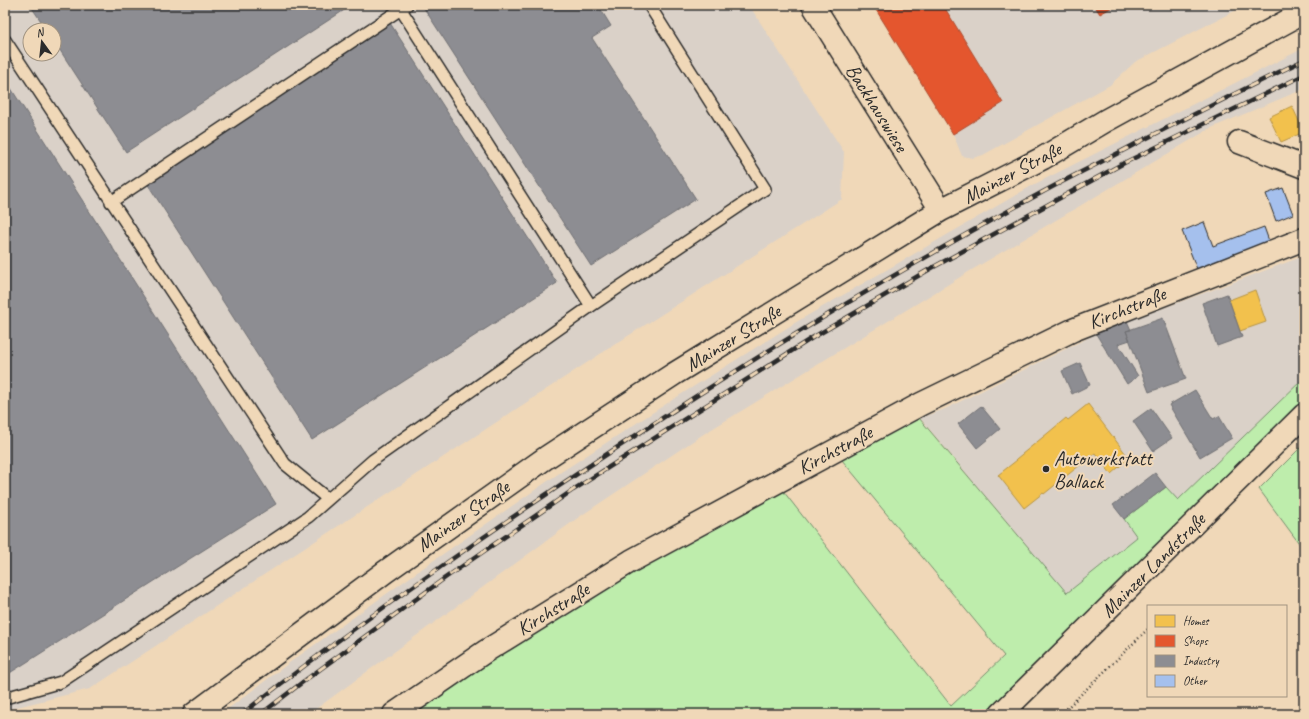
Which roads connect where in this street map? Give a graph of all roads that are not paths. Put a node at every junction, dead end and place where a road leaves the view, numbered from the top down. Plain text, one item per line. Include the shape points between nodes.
1 (649, 5) edge
2 (813, 5) edge
3 (402, 6) edge
4 (1304, 12) edge
5 (5, 40) edge
6 (1239, 142) dead end
7 (1304, 167) edge
8 (111, 202) junction
9 (941, 210) junction
10 (1304, 239) edge
11 (591, 306) junction
12 (1304, 415) edge
13 (328, 499) junction
14 (5, 698) edge
15 (194, 714) edge
16 (394, 714) edge
17 (1001, 714) edge

1 - 11 lane via 765,189
2 - 9 street, Backhauswiese
3 - 8 lane
3 - 11 lane
4 - 9 street, Mainzer Straße via 1105,121 1043,158
5 - 8 lane
6 - 7 street
8 - 13 lane via 285,464
9 - 15 street, Mainzer Straße via 674,374 547,457 385,572
10 - 16 street, Kirchstraße via 1073,330 921,404 631,561 486,651
11 - 13 lane via 373,460
12 - 17 street, Mainzer Landstraße
13 - 14 lane via 308,517 61,682

